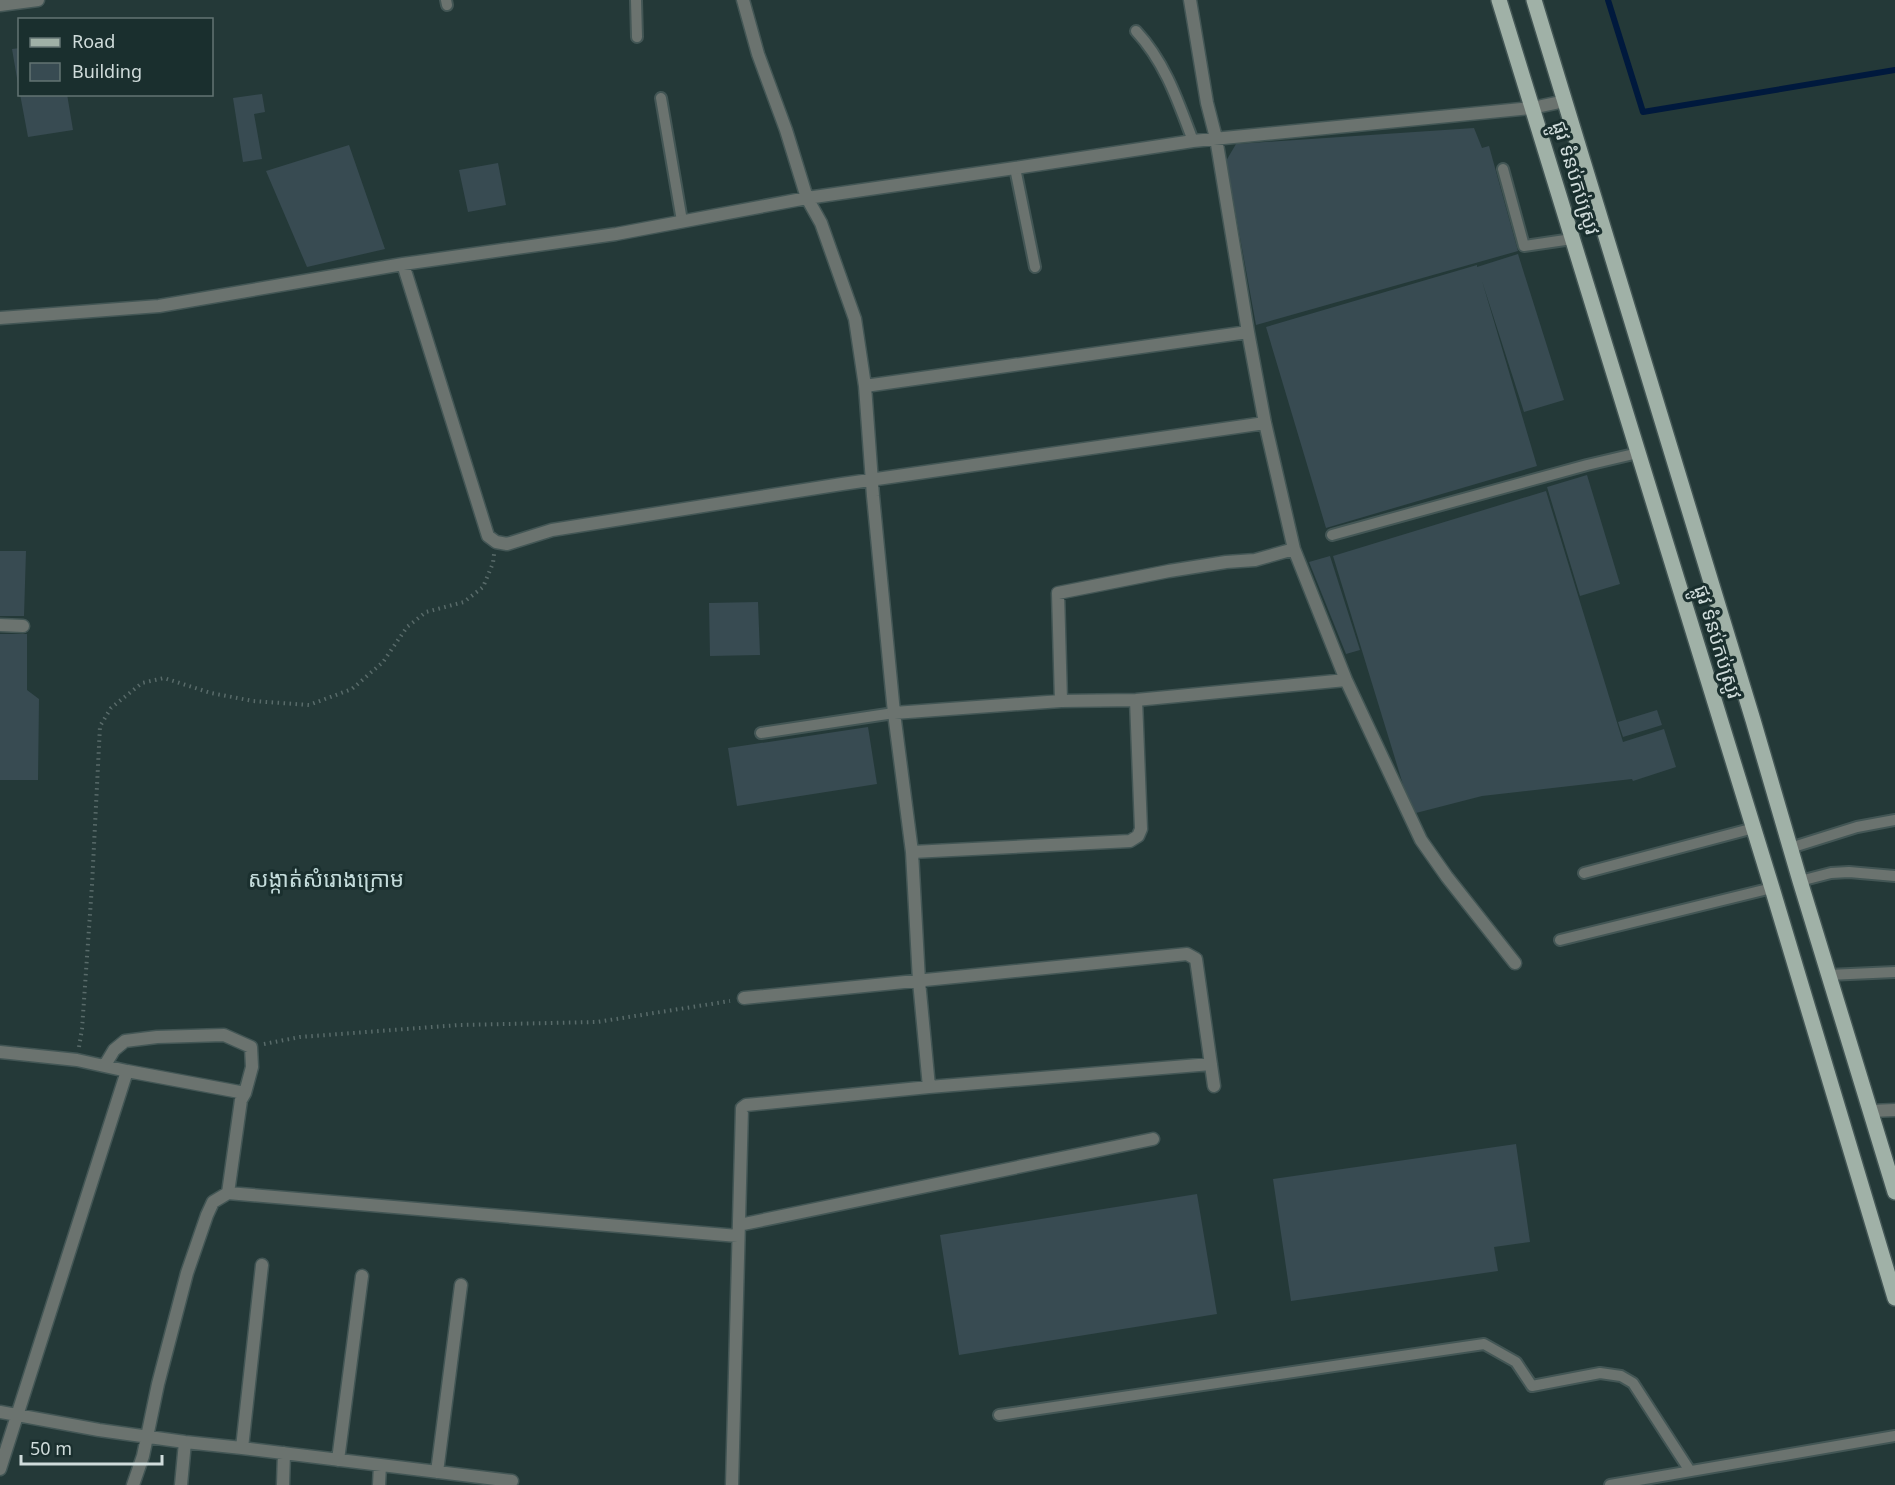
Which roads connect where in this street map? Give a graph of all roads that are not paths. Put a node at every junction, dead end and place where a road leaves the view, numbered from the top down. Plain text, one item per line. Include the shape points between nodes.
1 (38, 0) edge
2 (636, 0) edge
3 (743, 0) edge
4 (1190, 0) edge
5 (1499, 0) edge
6 (1534, 0) edge
7 (0, 5) edge
8 (1136, 31) dead end
9 (637, 37) dead end
10 (661, 98) dead end
11 (1565, 101) junction
12 (1532, 108) junction
13 (1216, 138) junction
14 (1193, 141) junction
15 (1015, 168) junction
16 (1503, 169) dead end
17 (807, 198) junction
18 (682, 221) junction
19 (1572, 239) junction
20 (403, 264) junction
21 (1035, 267) dead end
22 (0, 318) edge
23 (1248, 332) junction
24 (866, 387) junction
25 (1265, 423) junction
26 (1638, 453) junction
27 (872, 480) junction
28 (1332, 535) dead end
29 (1294, 549) junction
30 (0, 625) edge
31 (23, 626) dead end
32 (1346, 680) junction
33 (1136, 700) junction
34 (1062, 701) junction
35 (894, 713) junction
36 (761, 733) dead end
37 (1895, 820) edge
38 (1754, 828) junction
39 (1790, 848) junction
40 (912, 852) junction
41 (1584, 873) dead end
42 (1895, 876) edge
43 (1800, 881) junction
44 (1772, 888) junction
45 (1560, 940) dead end
46 (1515, 963) dead end
47 (1895, 972) edge
48 (1828, 975) junction
49 (919, 981) junction
50 (744, 998) road end
51 (0, 1052) edge
52 (1211, 1064) junction
53 (105, 1065) junction
54 (127, 1071) junction
55 (1214, 1086) dead end
56 (929, 1087) junction
57 (245, 1093) junction
58 (1895, 1110) edge
59 (1871, 1111) junction
60 (1153, 1139) dead end
61 (228, 1192) junction
62 (1895, 1192) edge
63 (739, 1231) junction
64 (262, 1265) dead end
65 (362, 1276) dead end
66 (461, 1286) dead end
67 (1895, 1298) edge
68 (0, 1412) edge
69 (18, 1415) junction
70 (999, 1415) dead end
71 (1895, 1436) edge
72 (146, 1437) junction
73 (185, 1442) junction
74 (242, 1448) junction
75 (284, 1453) junction
76 (338, 1460) junction
77 (380, 1465) junction
78 (0, 1469) edge
79 (1690, 1471) junction
80 (437, 1472) junction
81 (472, 1481) edge
82 (512, 1481) dead end
83 (133, 1485) edge
84 (181, 1485) edge
85 (283, 1485) edge
86 (379, 1485) edge
87 (732, 1485) edge
88 (1610, 1485) edge

1 - 7 street
2 - 9 lane
3 - 17 street
4 - 13 street
5 - 12 main road, ផ្លូវ ទំនប់កប់ស្រូវ
6 - 11 main road, ផ្លូវ ទំនប់កប់ស្រូវ
8 - 14 lane via 1150,46 1170,82
10 - 18 lane
11 - 12 street
11 - 39 main road, ផ្លូវ ទំនប់កប់ស្រូវ
12 - 13 street
12 - 19 main road, ផ្លូវ ទំនប់កប់ស្រូវ
13 - 14 street
13 - 23 street
14 - 15 street
15 - 17 street
15 - 21 lane
16 - 19 lane via 1524,246
17 - 18 street
17 - 24 street via 821,223 855,319
18 - 20 street
19 - 26 main road, ផ្លូវ ទំនប់កប់ស្រូវ
20 - 22 street via 159,306
20 - 27 street via 488,536 495,542 507,544 552,530
23 - 24 street
23 - 25 street
24 - 27 street
25 - 27 street
25 - 29 street
26 - 28 lane
26 - 38 main road, ផ្លូវ ទំនប់កប់ស្រូវ
27 - 35 street
29 - 32 street
29 - 34 street via 1255,560 1169,571 1058,593
30 - 31 street
32 - 33 street
32 - 46 street via 1421,840
33 - 34 street
33 - 40 street via 1141,830 1130,842
34 - 35 street
35 - 36 lane
35 - 40 street
37 - 39 lane via 1857,827
38 - 41 lane
38 - 44 main road, ផ្លូវ ទំនប់កប់ស្រូវ
39 - 43 main road, ផ្លូវ ទំនប់កប់ស្រូវ
40 - 49 street
42 - 43 lane via 1849,872
43 - 48 main road, ផ្លូវ ទំនប់កប់ស្រូវ
44 - 45 lane
44 - 67 main road, ផ្លូវ ទំនប់កប់ស្រូវ
47 - 48 lane
48 - 59 main road, ផ្លូវ ទំនប់កប់ស្រូវ
49 - 50 street
49 - 52 street via 1187,954 1196,959
49 - 56 street
51 - 53 street
52 - 55 street
52 - 56 street
53 - 54 street
53 - 57 street via 125,1041 224,1035 251,1047 252,1067
54 - 57 street
54 - 69 street
56 - 63 street via 742,1108
57 - 61 street
58 - 59 street
59 - 62 main road, ផ្លូវ ទំនប់កប់ស្រូវ
60 - 63 street
61 - 63 street
61 - 72 street via 213,1202 187,1273
63 - 87 street
64 - 74 street
65 - 76 street
66 - 80 street
68 - 69 street
69 - 72 street
69 - 78 street
70 - 79 lane via 1484,1344 1516,1362 1532,1386 1600,1373 1621,1376 1632,1383
71 - 79 lane
72 - 73 street
72 - 83 street
73 - 74 street
73 - 84 street
74 - 75 street
75 - 76 street
75 - 85 street
76 - 77 street
77 - 80 street
77 - 86 street
79 - 88 lane
80 - 81 street
81 - 82 street

